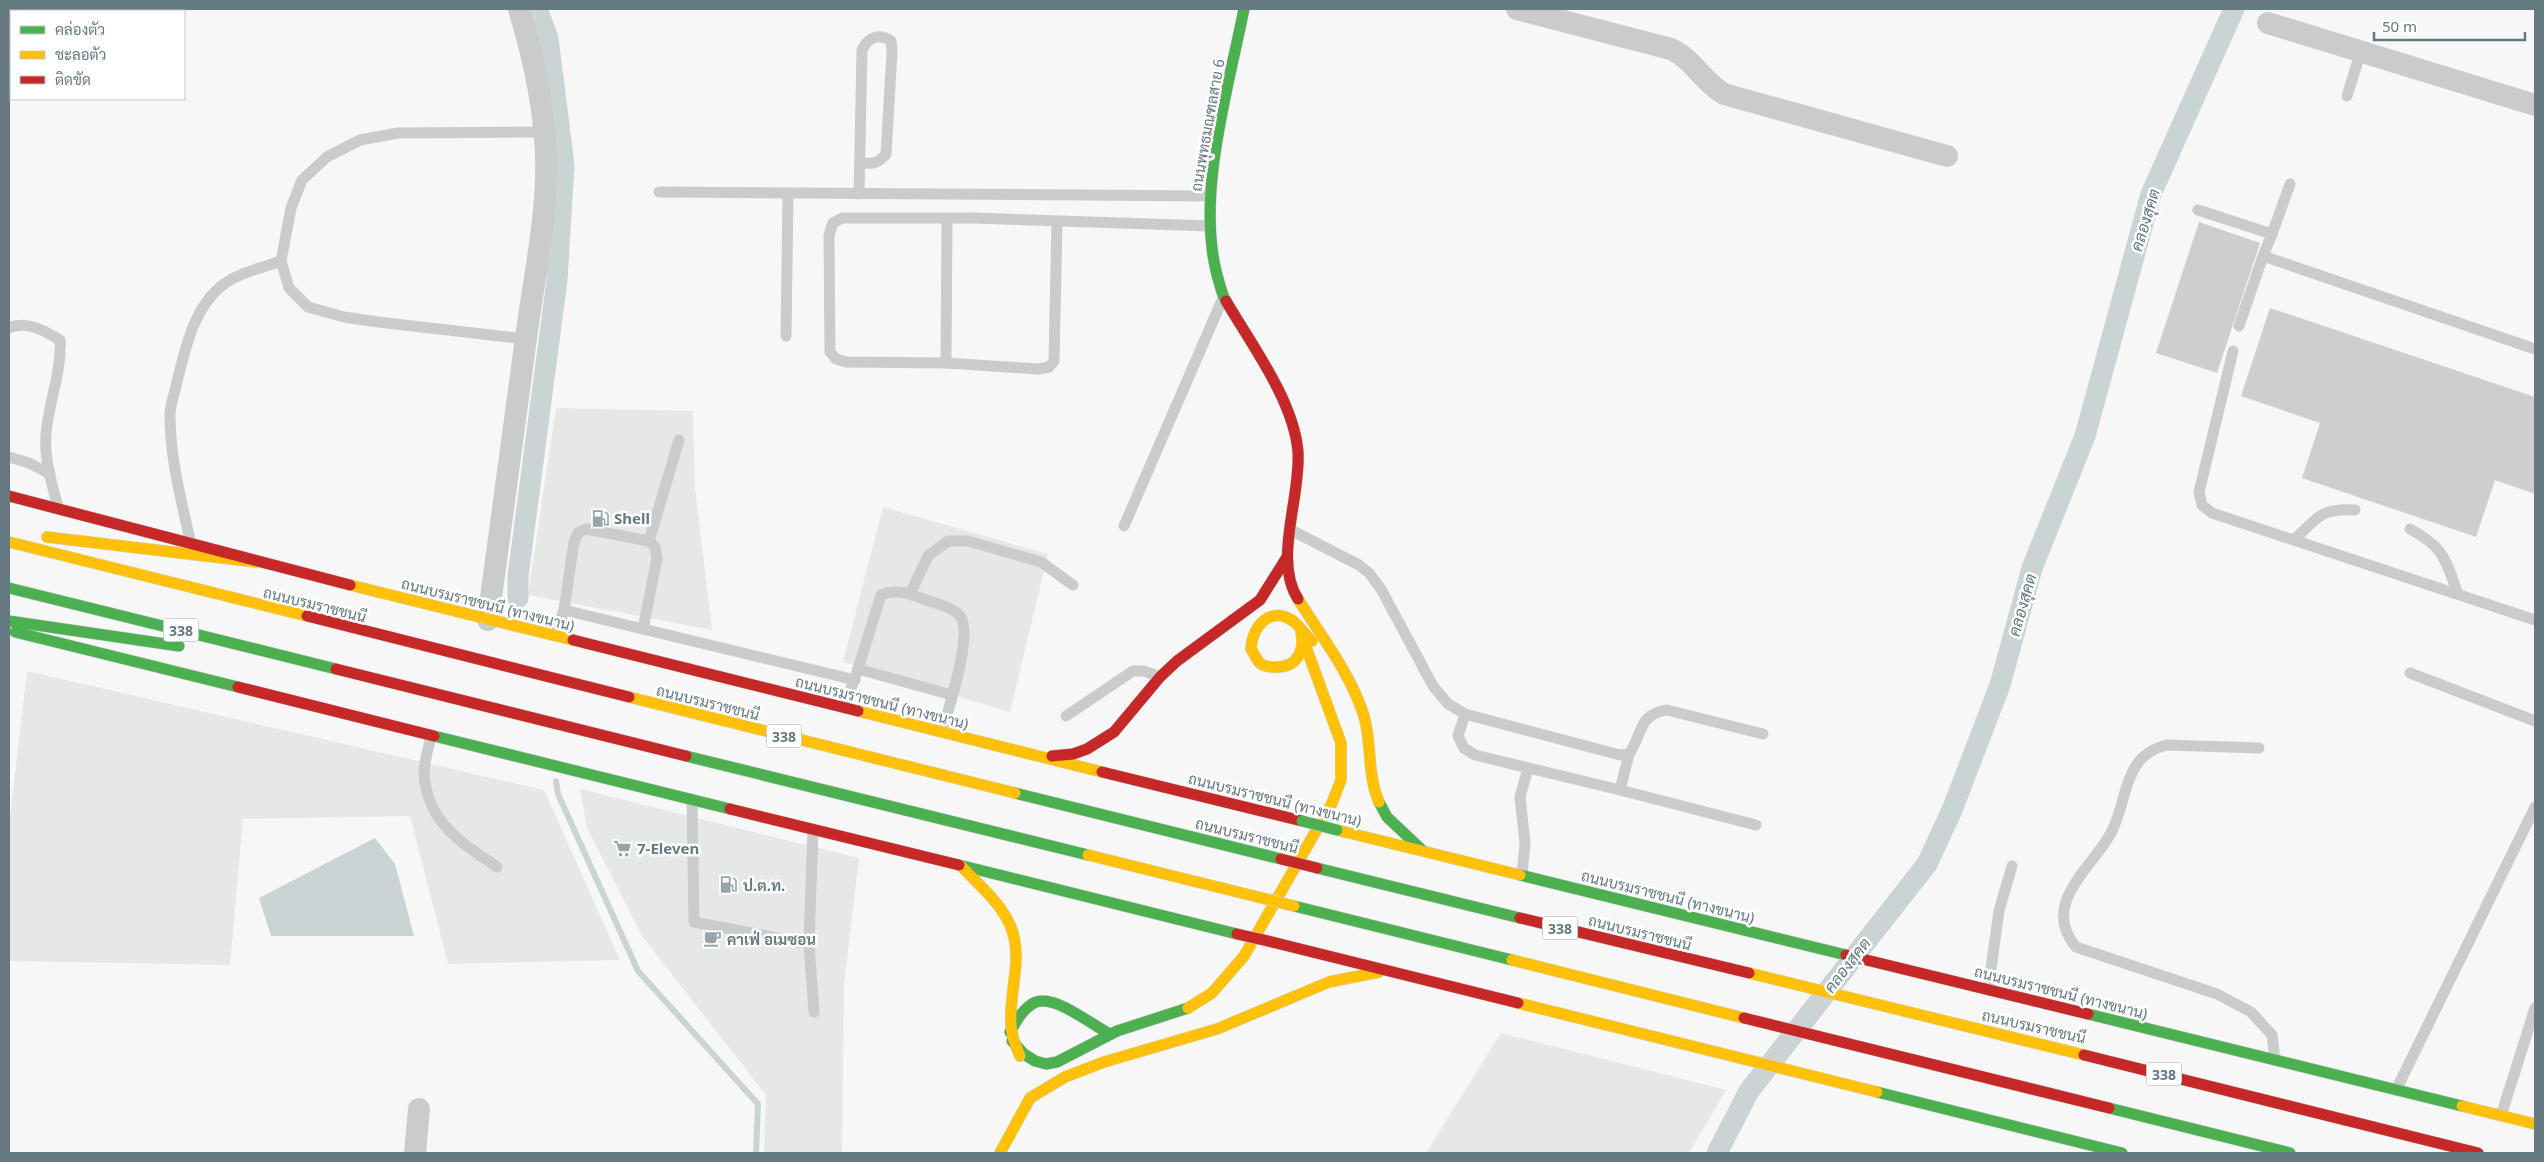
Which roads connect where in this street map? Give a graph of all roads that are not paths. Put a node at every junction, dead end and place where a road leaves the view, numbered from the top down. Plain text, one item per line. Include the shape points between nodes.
1 (518, 9) edge
2 (1244, 9) edge
3 (1518, 9) edge
4 (2268, 23) dead end
5 (2361, 51) junction
6 (2347, 96) dead end
7 (2535, 105) edge
8 (544, 132) junction
9 (1947, 156) dead end
10 (860, 163) junction
11 (2290, 184) dead end
12 (659, 192) dead end
13 (788, 193) junction
14 (859, 194) junction
15 (1210, 196) junction
16 (2198, 210) dead end
17 (947, 218) junction
18 (1057, 222) junction
19 (1209, 226) junction
20 (2272, 234) junction
21 (2264, 256) junction
22 (281, 261) junction
23 (1223, 296) junction
24 (2239, 326) dead end
25 (9, 328) edge
26 (786, 336) dead end
27 (526, 339) junction
28 (2535, 349) edge
29 (2233, 351) dead end
30 (946, 363) junction
31 (679, 440) dead end
32 (9, 457) edge
33 (50, 474) junction
34 (9, 496) edge
35 (59, 509) junction
36 (2355, 510) dead end
37 (1124, 526) dead end
38 (2410, 528) dead end
39 (1290, 529) junction
40 (9, 532) edge
41 (2294, 540) junction
42 (9, 542) edge
43 (191, 542) junction
44 (650, 542) junction
45 (1287, 557) junction
46 (256, 562) junction
47 (1072, 585) dead end
48 (9, 588) edge
49 (1294, 593) junction
50 (910, 594) junction
51 (2458, 594) junction
52 (564, 610) junction
53 (488, 620) junction
54 (2535, 620) edge
55 (9, 621) edge
56 (1258, 623) junction
57 (643, 628) junction
58 (1223, 629) junction
59 (9, 630) edge
60 (1302, 635) junction
61 (555, 636) junction
62 (186, 647) dead end
63 (216, 652) dead end
64 (1341, 668) junction
65 (354, 672) junction
66 (2410, 673) dead end
67 (856, 675) junction
68 (1160, 677) junction
69 (952, 695) junction
70 (844, 708) junction
71 (1465, 714) junction
72 (1066, 716) dead end
73 (2535, 721) edge
74 (942, 732) junction
75 (1763, 734) dead end
76 (431, 735) junction
77 (2259, 748) dead end
78 (1629, 754) junction
79 (1044, 757) junction
80 (1528, 768) junction
81 (1620, 790) junction
82 (692, 799) junction
83 (2535, 807) edge
84 (1756, 826) dead end
85 (814, 829) junction
86 (1425, 852) junction
87 (961, 866) junction
88 (2012, 866) dead end
89 (497, 867) dead end
90 (1522, 875) junction
91 (809, 944) junction
92 (1386, 970) junction
93 (1988, 990) junction
94 (2535, 1008) edge
95 (814, 1012) dead end
96 (1110, 1034) junction
97 (1011, 1037) junction
98 (1022, 1059) junction
99 (2275, 1060) junction
100 (1082, 1070) junction
101 (2396, 1090) junction
102 (1030, 1098) junction
103 (419, 1109) dead end
104 (2501, 1116) junction
105 (2535, 1124) edge
106 (2086, 1149) edge
107 (415, 1153) edge
108 (1000, 1153) edge
109 (2122, 1153) edge
110 (2290, 1153) edge
111 (2478, 1153) edge

1 - 8 street via 529,44
2 - 15 main road, ถนนพุทธมณฑลสาย 6
3 - 9 street via 1671,49 1683,55 1724,94
4 - 5 street
5 - 6 lane
5 - 7 street
8 - 22 lane via 398,133 360,140 328,156 302,180 291,208
8 - 27 street via 544,201
10 - 10 lane via 862,50 874,37 884,37 891,41 892,52 886,154 880,162
10 - 14 lane
11 - 20 lane
12 - 13 lane
13 - 14 lane
13 - 26 lane
14 - 15 lane
15 - 19 main road, ถนนพุทธมณฑลสาย 6
16 - 20 lane
17 - 18 lane
17 - 30 lane
17 - 30 lane via 842,218 833,223 829,235 830,352 836,359 846,362
18 - 19 lane
18 - 30 lane via 1054,361 1049,367 1039,369
19 - 23 main road, ถนนพุทธมณฑลสาย 6 via 1212,255
20 - 21 lane
21 - 24 lane
21 - 28 lane
22 - 27 lane via 289,288 308,306 370,321
22 - 43 lane via 239,275 224,284 212,295 196,320 185,348 170,413 173,460
23 - 37 lane
23 - 39 main road, ถนนพุทธมณฑลสาย 6 via 1275,384 1290,418 1298,451 1297,487
25 - 33 lane via 16,325 42,329 60,340 46,436
27 - 53 street
29 - 41 lane via 2199,492 2202,506 2212,513
31 - 44 lane
32 - 33 lane
33 - 35 lane
34 - 35 main road, ถนนบรมราชชนนี (ทางขนาน)
35 - 43 main road, ถนนบรมราชชนนี (ทางขนาน)
36 - 41 lane via 2336,509 2322,513
38 - 51 lane via 2428,539 2444,555
39 - 45 main road, ถนนพุทธมณฑลสาย 6
39 - 71 lane via 1369,573 1381,589 1433,686 1448,704
40 - 46 main road
41 - 51 lane
42 - 111 main road, ถนนบรมราชชนนี / 338, bridge
43 - 46 main road, ถนนบรมราชชนนี (ทางขนาน)
44 - 52 lane via 586,529 578,533
44 - 57 lane via 655,547 657,558
45 - 49 main road, ถนนพุทธมณฑลสาย 6
45 - 58 main road, ถนนพุทธมณฑลสาย 6 via 1260,600
46 - 53 main road, ถนนบรมราชชนนี (ทางขนาน)
47 - 50 lane via 1041,562 968,541 948,542 928,556
48 - 65 main road, 338
49 - 60 main road
49 - 64 main road, ถนนพุทธมณฑลสาย 6
50 - 67 lane via 889,591 881,595
50 - 69 lane via 960,614 964,623 966,634
51 - 54 lane
52 - 57 lane
52 - 61 lane
53 - 61 main road, ถนนบรมราชชนนี (ทางขนาน)
55 - 62 main road
56 - 58 main road
56 - 60 main road via 1265,618 1282,616 1290,619
56 - 60 main road via 1250,640 1251,649 1261,664 1270,668 1279,669 1295,662 1300,655
57 - 67 lane
58 - 68 main road, ถนนพุทธมณฑลสาย 6
59 - 76 main road
60 - 64 main road
60 - 96 main road via 1341,743 1341,780 1332,803 1242,960 1221,986 1181,1012
61 - 70 main road, ถนนบรมราชชนนี (ทางขนาน)
63 - 65 main road
64 - 86 main road, ถนนพุทธมณฑลสาย 6 via 1363,714 1378,801 1387,817
65 - 110 main road, 338, bridge
66 - 73 lane
67 - 69 lane
67 - 70 lane
68 - 72 lane via 1133,671
68 - 79 main road, ถนนพุทธมณฑลสาย 6 via 1114,732 1100,742 1073,754
69 - 74 lane
70 - 74 main road, ถนนบรมราชชนนี (ทางขนาน)
71 - 78 lane via 1620,755
71 - 80 lane via 1458,736 1464,748 1475,755
74 - 79 main road, ถนนบรมราชชนนี (ทางขนาน)
75 - 78 lane via 1667,710 1654,712 1645,720
76 - 82 main road
76 - 89 lane via 424,773 430,803 453,836
77 - 99 lane via 2166,745 2142,756 2133,770 2113,829 2070,888 2063,917 2066,935 2076,946 2217,994 2251,1012 2272,1035
78 - 81 lane
79 - 86 main road, ถนนบรมราชชนนี (ทางขนาน), bridge
80 - 81 lane
80 - 90 lane via 1520,797 1526,843
81 - 84 lane
82 - 85 main road
82 - 91 lane via 694,922
83 - 101 lane
85 - 87 main road
85 - 91 lane
86 - 90 main road, ถนนบรมราชชนนี (ทางขนาน)
87 - 92 main road, bridge
87 - 97 main road via 1002,911 1015,938 1017,968 1011,1008
88 - 93 lane via 1999,911
90 - 93 main road, ถนนบรมราชชนนี (ทางขนาน)
91 - 95 lane
92 - 100 main road via 1329,982 1217,1029
92 - 106 main road
93 - 99 main road, ถนนบรมราชชนนี (ทางขนาน)
94 - 104 lane
96 - 97 main road via 1055,1064 1039,1064 1031,1060 1019,1051
96 - 97 main road via 1087,1024 1063,1006 1044,1000 1028,1005 1017,1018
97 - 98 main road
98 - 100 main road via 1041,1072 1053,1074
98 - 102 main road via 1028,1075
99 - 101 main road, ถนนบรมราชชนนี (ทางขนาน)
100 - 102 main road via 1065,1076
101 - 104 main road, ถนนบรมราชชนนี (ทางขนาน)
102 - 108 main road
103 - 107 street
104 - 105 main road, ถนนบรมราชชนนี (ทางขนาน)
106 - 109 main road

